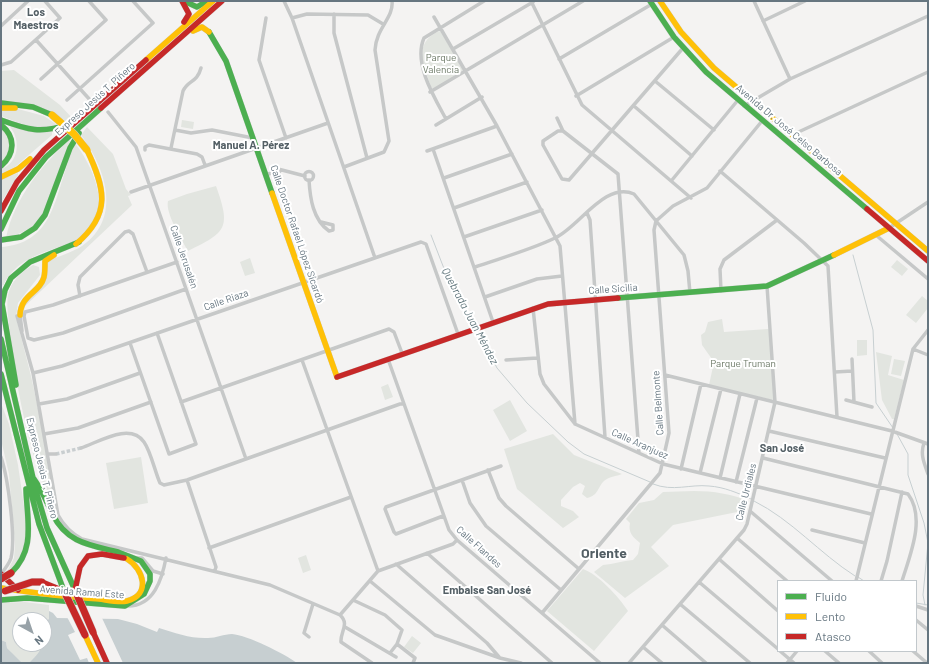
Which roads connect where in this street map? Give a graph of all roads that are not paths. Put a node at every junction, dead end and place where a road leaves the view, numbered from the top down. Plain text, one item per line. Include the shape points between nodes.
1 (28, 1) edge
2 (45, 1) edge
3 (89, 1) edge
4 (133, 1) edge
5 (183, 1) edge
6 (200, 1) edge
7 (207, 1) edge
8 (213, 1) edge
9 (222, 1) edge
10 (284, 1) edge
11 (392, 1) edge
12 (484, 1) edge
13 (532, 1) edge
14 (583, 1) edge
15 (660, 1) edge
16 (754, 1) edge
17 (805, 1) edge
18 (651, 2) edge
19 (194, 7) junction
20 (334, 14) junction
21 (928, 16) edge
22 (434, 17) dead end
23 (266, 18) dead end
24 (292, 18) junction
25 (763, 21) junction
26 (382, 24) junction
27 (543, 25) junction
28 (1, 26) edge
29 (440, 27) junction
30 (210, 32) junction
31 (674, 37) junction
32 (36, 40) junction
33 (174, 40) junction
34 (683, 48) junction
35 (453, 49) junction
36 (559, 59) junction
37 (58, 64) junction
38 (1, 65) edge
39 (201, 68) dead end
40 (466, 70) junction
41 (928, 72) edge
42 (41, 79) dead end
43 (790, 79) junction
44 (655, 81) junction
45 (80, 89) junction
46 (430, 92) junction
47 (576, 96) junction
48 (482, 98) junction
49 (67, 100) dead end
50 (91, 101) dead end
51 (751, 101) junction
52 (107, 102) junction
53 (1, 103) edge
54 (741, 103) junction
55 (634, 106) junction
56 (1, 108) edge
57 (43, 110) junction
58 (108, 112) dead end
59 (557, 118) dead end
60 (446, 119) junction
61 (1, 120) edge
62 (77, 120) junction
63 (762, 121) junction
64 (328, 123) junction
65 (1, 125) edge
66 (436, 125) dead end
67 (497, 126) junction
68 (770, 126) junction
69 (175, 130) junction
70 (714, 130) junction
71 (563, 131) junction
72 (612, 131) junction
73 (792, 135) junction
74 (253, 138) junction
75 (286, 138) junction
76 (171, 148) junction
77 (256, 148) junction
78 (433, 149) junction
79 (44, 150) junction
80 (145, 150) dead end
81 (427, 151) dead end
82 (512, 154) junction
83 (592, 154) junction
84 (692, 156) junction
85 (367, 158) junction
86 (205, 165) junction
87 (1, 166) edge
88 (344, 167) junction
89 (720, 171) junction
90 (267, 174) junction
91 (305, 176) junction
92 (1, 177) edge
93 (444, 178) junction
94 (309, 180) junction
95 (672, 180) junction
96 (527, 182) junction
97 (150, 186) junction
98 (619, 191) junction
99 (131, 192) dead end
100 (691, 198) junction
101 (927, 204) edge
102 (454, 208) junction
103 (542, 210) junction
104 (1, 211) edge
105 (587, 213) junction
106 (656, 220) junction
107 (777, 220) junction
108 (321, 222) dead end
109 (896, 223) junction
110 (889, 228) junction
111 (1, 229) edge
112 (877, 236) junction
113 (464, 237) junction
114 (557, 238) junction
115 (1, 240) edge
116 (79, 242) junction
117 (928, 251) edge
118 (375, 258) junction
119 (824, 261) junction
120 (928, 261) edge
121 (177, 262) junction
122 (474, 267) junction
123 (147, 272) junction
124 (562, 276) junction
125 (928, 279) edge
126 (303, 282) junction
127 (767, 286) junction
128 (186, 289) junction
129 (721, 291) junction
130 (690, 293) junction
131 (658, 295) junction
132 (80, 296) junction
133 (485, 297) junction
134 (628, 298) junction
135 (596, 300) junction
136 (564, 302) junction
137 (533, 308) junction
138 (21, 314) junction
139 (197, 319) junction
140 (4, 320) junction
141 (493, 322) junction
142 (928, 330) edge
143 (157, 333) junction
144 (458, 334) junction
145 (1, 339) edge
146 (130, 343) junction
147 (913, 349) junction
148 (327, 351) junction
149 (402, 354) junction
150 (928, 355) edge
151 (537, 358) junction
152 (388, 359) junction
153 (852, 359) dead end
154 (302, 360) junction
155 (506, 360) dead end
156 (852, 371) junction
157 (140, 372) junction
158 (835, 372) junction
159 (33, 373) junction
160 (1, 374) edge
161 (665, 375) junction
162 (337, 380) joint
163 (701, 384) junction
164 (221, 388) junction
165 (721, 389) junction
166 (740, 394) junction
167 (756, 398) junction
168 (846, 400) dead end
169 (151, 402) junction
170 (181, 402) junction
171 (776, 402) junction
172 (854, 402) junction
173 (39, 404) junction
174 (404, 404) junction
175 (872, 407) dead end
176 (19, 415) junction
177 (837, 417) junction
178 (575, 424) junction
179 (327, 430) junction
180 (769, 431) junction
181 (892, 431) junction
182 (44, 434) junction
183 (605, 437) junction
184 (926, 443) edge
185 (81, 448) tunnel mouth
186 (638, 453) junction
187 (47, 454) junction
188 (56, 454) tunnel mouth
189 (1, 457) edge
190 (763, 458) junction
191 (885, 458) junction
192 (246, 459) junction
193 (663, 464) junction
194 (501, 466) dead end
195 (681, 469) junction
196 (488, 470) junction
197 (700, 473) junction
198 (928, 474) edge
199 (29, 478) junction
200 (720, 478) junction
201 (187, 480) junction
202 (462, 480) junction
203 (736, 482) junction
204 (879, 486) junction
205 (756, 487) junction
206 (433, 489) junction
207 (902, 492) junction
208 (351, 497) junction
209 (750, 509) junction
210 (871, 514) junction
211 (442, 516) junction
212 (812, 530) dead end
213 (737, 538) junction
214 (457, 540) junction
215 (865, 543) junction
216 (209, 548) junction
217 (427, 553) junction
218 (135, 558) junction
219 (166, 558) junction
220 (718, 559) junction
221 (396, 564) junction
222 (579, 569) junction
223 (216, 570) junction
224 (378, 571) junction
225 (1, 574) edge
226 (163, 574) junction
227 (1, 578) edge
228 (786, 580) edge
229 (831, 580) edge
230 (856, 580) edge
231 (881, 580) edge
232 (902, 580) edge
233 (370, 581) junction
234 (700, 582) junction
235 (75, 590) junction
236 (561, 590) junction
237 (2, 591) edge
238 (20, 591) junction
239 (64, 591) junction
240 (1, 600) edge
241 (353, 600) junction
242 (313, 604) junction
243 (680, 604) junction
244 (125, 606) junction
245 (917, 606) edge
246 (777, 610) edge
247 (928, 610) edge
248 (542, 613) junction
249 (340, 615) junction
250 (917, 621) edge
251 (662, 625) junction
252 (345, 627) junction
253 (928, 630) edge
254 (309, 637) dead end
255 (398, 644) junction
256 (643, 646) junction
257 (777, 648) edge
258 (781, 652) edge
259 (796, 652) edge
260 (826, 652) edge
261 (870, 652) edge
262 (914, 652) edge
263 (390, 653) junction
264 (396, 657) dead end
265 (500, 658) junction
266 (595, 658) junction
267 (790, 659) junction
268 (631, 662) edge
269 (98, 663) edge
270 (107, 663) edge
271 (372, 663) edge
272 (413, 663) edge
273 (521, 663) edge
274 (552, 663) edge
275 (595, 663) edge
276 (600, 663) edge
277 (662, 663) edge
278 (706, 663) edge
279 (750, 663) edge
280 (787, 663) edge
281 (794, 663) edge
282 (839, 663) edge
283 (882, 663) edge
284 (927, 663) edge

1 - 28 street
2 - 32 street via 60,18
3 - 37 street via 106,20
4 - 45 street via 153,23
5 - 19 main road
5 - 33 main road via 189,16
6 - 19 street
7 - 19 main road
8 - 33 main road, Expreso Jesús T. Piñero
9 - 30 main road via 206,20
9 - 33 main road, Expreso Jesús T. Piñero
10 - 24 street
11 - 26 street via 390,15
12 - 29 street
13 - 27 street
13 - 35 street
14 - 27 street
15 - 51 main road, Avenida Dr. José Celso Barbosa via 681,32 702,56
16 - 25 street
17 - 25 street
18 - 31 main road, Avenida Dr. José Celso Barbosa
18 - 36 street
20 - 24 street via 307,14
20 - 26 street via 368,15
20 - 85 street via 334,33
21 - 43 street
22 - 29 street
23 - 75 street via 259,60
24 - 64 street
25 - 43 street
26 - 85 street via 375,50 389,141 384,152
27 - 36 street
27 - 40 street
29 - 35 street
29 - 46 street via 424,38 420,47
30 - 33 main road via 198,27
30 - 74 main road, Calle Doctor Rafael López Sicardó via 226,61
31 - 34 main road, Avenida Dr. José Celso Barbosa
31 - 47 street
32 - 37 street
32 - 38 street via 11,62
33 - 52 main road, Expreso Jesús T. Piñero
33 - 62 main road, Expreso Jesús T. Piñero
34 - 44 street
34 - 54 main road, Avenida Dr. José Celso Barbosa
35 - 40 street
36 - 47 street
37 - 42 street
37 - 45 street
39 - 69 street via 199,76 185,88
40 - 46 street
40 - 48 street
41 - 73 street
43 - 51 street
44 - 55 street
44 - 70 street
45 - 49 street
45 - 50 street
46 - 60 street
47 - 72 street via 582,105
48 - 60 street
48 - 67 street
51 - 54 street
51 - 73 main road, Avenida Dr. José Celso Barbosa
52 - 111 main road, Expreso Jesús T. Piñero via 35,169 15,197
52 - 115 main road via 74,140 44,218 29,233 18,238
53 - 57 main road via 23,104
54 - 63 main road, Avenida Dr. José Celso Barbosa
54 - 70 street
55 - 72 street
55 - 84 street
56 - 57 main road
57 - 116 main road, bridge via 74,134 87,150 97,173 102,198 97,220 90,232
58 - 97 street, Calle Jerusalén via 136,147
59 - 71 street
60 - 66 street
61 - 62 main road via 39,132
62 - 79 main road, Expreso Jesús T. Piñero
63 - 68 main road, Avenida Dr. José Celso Barbosa
63 - 89 street
64 - 75 street
64 - 88 street
65 - 87 main road via 11,137 13,149 9,159
67 - 78 street
67 - 82 street
68 - 73 main road via 787,136
68 - 110 main road, Avenida Dr. José Celso Barbosa
69 - 74 street via 191,133 212,130
69 - 76 street
70 - 84 street
71 - 83 street
71 - 83 street via 558,131 543,141 562,179 569,180
72 - 83 street
72 - 95 street
73 - 109 main road, Avenida Dr. José Celso Barbosa
74 - 77 main road, Calle Doctor Rafael López Sicardó
75 - 77 street
76 - 80 street via 148,145
76 - 86 street via 202,157
77 - 86 street
77 - 90 main road, Calle Doctor Rafael López Sicardó
78 - 81 street
78 - 93 street
79 - 92 main road via 18,169
79 - 104 main road, Expreso Jesús T. Piñero via 17,182
82 - 93 street
82 - 96 street
83 - 98 street via 618,174
84 - 95 street
85 - 88 street
86 - 97 street
88 - 118 street
89 - 100 street via 707,188
89 - 107 street
90 - 91 street via 281,170
90 - 126 main road, Calle Doctor Rafael López Sicardó
91 - 94 street
91 - 94 street via 306,172 312,172 313,178
93 - 102 street
94 - 108 street via 313,209
95 - 100 street
96 - 102 street
96 - 103 street
97 - 99 street
97 - 121 street, Calle Jerusalén
98 - 105 street via 609,194
98 - 106 street via 634,194
98 - 134 street
100 - 106 street via 673,206
101 - 109 street
102 - 113 street
103 - 113 street
103 - 114 street
105 - 114 street
105 - 135 street via 590,220
106 - 130 street via 684,255
106 - 131 street, Calle Belmonte via 654,230
107 - 119 street
107 - 129 street via 724,260 720,269
109 - 110 street
109 - 117 main road, Avenida Dr. José Celso Barbosa
110 - 112 main road, Calle Sicilia
110 - 120 main road, Avenida Dr. José Celso Barbosa
112 - 119 main road, Calle Sicilia
112 - 125 street
113 - 122 street
114 - 122 street
114 - 124 street
116 - 138 main road via 65,252 46,260 44,278 24,300 20,308
116 - 140 main road via 29,261 15,271 3,293
118 - 126 street, Calle Riaza
118 - 144 street, Calle Riaza via 424,242
119 - 127 main road, Calle Sicilia
119 - 158 street via 828,266
121 - 123 street
121 - 128 street, Calle Jerusalén
122 - 133 street
123 - 132 street
123 - 132 street via 132,234 126,232 80,277
124 - 133 street via 537,279
124 - 136 street
126 - 139 street, Calle Riaza
126 - 148 main road, Calle Doctor Rafael López Sicardó
127 - 129 main road, Calle Sicilia
127 - 171 street, Calle Urdiales
128 - 138 street via 63,333 34,340 28,338 24,316
128 - 139 street, Calle Jerusalén
129 - 130 main road, Calle Sicilia
130 - 131 main road, Calle Sicilia
131 - 134 main road, Calle Sicilia
131 - 161 street, Calle Belmonte
132 - 138 street
133 - 141 street
134 - 135 main road, Calle Sicilia
134 - 186 street
135 - 136 main road, Calle Sicilia
135 - 183 street
136 - 137 main road, Calle Sicilia
136 - 178 street
137 - 141 main road, Calle Sicilia
137 - 151 street, Calle Aranjuez
138 - 140 main road via 19,304 41,278 41,268 36,264 29,264 20,270 8,285
138 - 159 street via 24,340
139 - 143 street, Calle Riaza
139 - 164 street, Calle Jerusalén
140 - 176 main road via 15,376
141 - 144 main road, Calle Sicilia
142 - 147 street
143 - 146 street, Calle Riaza
143 - 170 street
144 - 149 main road, Calle Sicilia
145 - 176 main road, Expreso Jesús T. Piñero
146 - 157 street
146 - 159 street, Calle Riaza
147 - 150 street
147 - 181 street
148 - 149 street via 389,329 394,332
148 - 154 street
148 - 162 main road, Calle Doctor Rafael López Sicardó
149 - 152 main road, Calle Sicilia
151 - 155 street
151 - 178 street, Calle Aranjuez via 544,384
152 - 162 main road, Calle Sicilia
152 - 174 street, Calle Flandes
153 - 156 street
154 - 164 street
154 - 179 street
156 - 158 street
156 - 172 street
157 - 169 street
157 - 173 street via 67,399
158 - 177 street
159 - 173 street
160 - 199 main road, Expreso Jesús T. Piñero
161 - 163 street
161 - 193 street, Calle Belmonte via 669,433
163 - 165 street
163 - 195 street
164 - 170 street
164 - 192 street, Calle Jerusalén
165 - 166 street
165 - 197 street
166 - 167 street
166 - 200 street
167 - 171 street
167 - 203 street
168 - 172 street
169 - 170 street via 169,454 196,444
169 - 182 street via 78,428
171 - 177 street
171 - 180 street, Calle Urdiales
172 - 175 street
173 - 182 street
174 - 179 street
174 - 206 street, Calle Flandes
176 - 199 main road, Expreso Jesús T. Piñero
177 - 181 street
178 - 183 street, Calle Aranjuez
179 - 192 street
179 - 208 street
180 - 190 street, Calle Urdiales
180 - 191 street
181 - 184 street
181 - 191 street
182 - 187 street
183 - 186 street, Calle Aranjuez
184 - 198 street via 922,449
185 - 201 street via 124,432 135,434 144,442 160,483 164,485
186 - 193 street, Calle Aranjuez
187 - 188 street
187 - 219 street via 58,515 72,533 82,539
189 - 225 street via 8,487 12,550 9,564
190 - 204 street
190 - 205 street, Calle Urdiales
191 - 204 street
192 - 201 street
193 - 195 street, Calle Aranjuez
193 - 222 street, Calle Belmonte via 656,480
194 - 196 street
195 - 197 street, Calle Aranjuez
196 - 202 street
196 - 222 street via 499,498 506,506
197 - 200 street, Calle Aranjuez
199 - 218 main road, Avenida Ramal Este via 40,487 53,517 66,536
199 - 227 main road, bridge via 27,551 18,567
199 - 235 main road, Expreso Jesús T. Piñero via 47,528
199 - 239 main road, Expreso Jesús T. Piñero via 39,524
200 - 203 street, Calle Aranjuez
201 - 216 street
202 - 206 street
202 - 236 street via 470,503 486,526
203 - 205 street, Calle Aranjuez
204 - 207 street
204 - 210 street
205 - 209 street, Calle Urdiales
205 - 210 street, Calle Aranjuez
206 - 211 street, Calle Flandes
206 - 211 street via 386,507 389,521 396,534
207 - 231 street
207 - 232 street via 912,499 917,517
208 - 216 street
208 - 224 street
209 - 213 street, Calle Urdiales via 747,524
209 - 229 street
210 - 215 street
211 - 214 street, Calle Flandes via 448,530
212 - 215 street
213 - 220 street, Calle Urdiales
213 - 228 street
214 - 217 street via 453,544
214 - 248 street, Calle Flandes
215 - 230 street
216 - 223 street
217 - 221 street
217 - 274 street
218 - 226 street via 142,558 153,571
218 - 244 main road, Avenida Ramal Este via 147,569 149,583 141,598
219 - 223 street
219 - 226 street
220 - 234 street, Calle Urdiales
220 - 246 street
221 - 224 street
221 - 265 street via 487,643
222 - 236 street, Calle Belmonte
223 - 242 street via 270,585
224 - 233 street
225 - 238 main road
226 - 244 street via 156,590 149,597 136,606
233 - 241 street
233 - 265 street via 435,635
234 - 243 street, Calle Urdiales
234 - 257 street
235 - 238 main road, Avenida Ramal Este via 78,569 87,557 95,554 135,562 142,575 142,588 137,596 126,601
235 - 270 main road, Expreso Jesús T. Piñero, bridge
236 - 248 street, Calle Belmonte
237 - 238 main road, Avenida Ramal Este
237 - 239 main road, bridge via 32,582 42,582
239 - 269 main road, Expreso Jesús T. Piñero, bridge
240 - 244 main road, Avenida Ramal Este via 26,598
241 - 249 street
241 - 255 street via 385,615 402,630
242 - 249 street
242 - 254 street via 304,633
243 - 251 street, Calle Urdiales
243 - 279 street
245 - 247 street
248 - 266 street, Calle Flandes
249 - 252 street via 344,618
250 - 253 street
251 - 256 street, Calle Urdiales
251 - 278 street
252 - 263 street
252 - 271 street via 341,642
255 - 263 street
255 - 272 street via 415,658
256 - 268 street, Calle Urdiales
256 - 277 street
258 - 267 street
259 - 267 street
260 - 282 street
261 - 283 street
262 - 284 street
263 - 264 street
265 - 273 street
266 - 275 street
266 - 276 street, Calle Flandes
267 - 280 street
267 - 281 street

